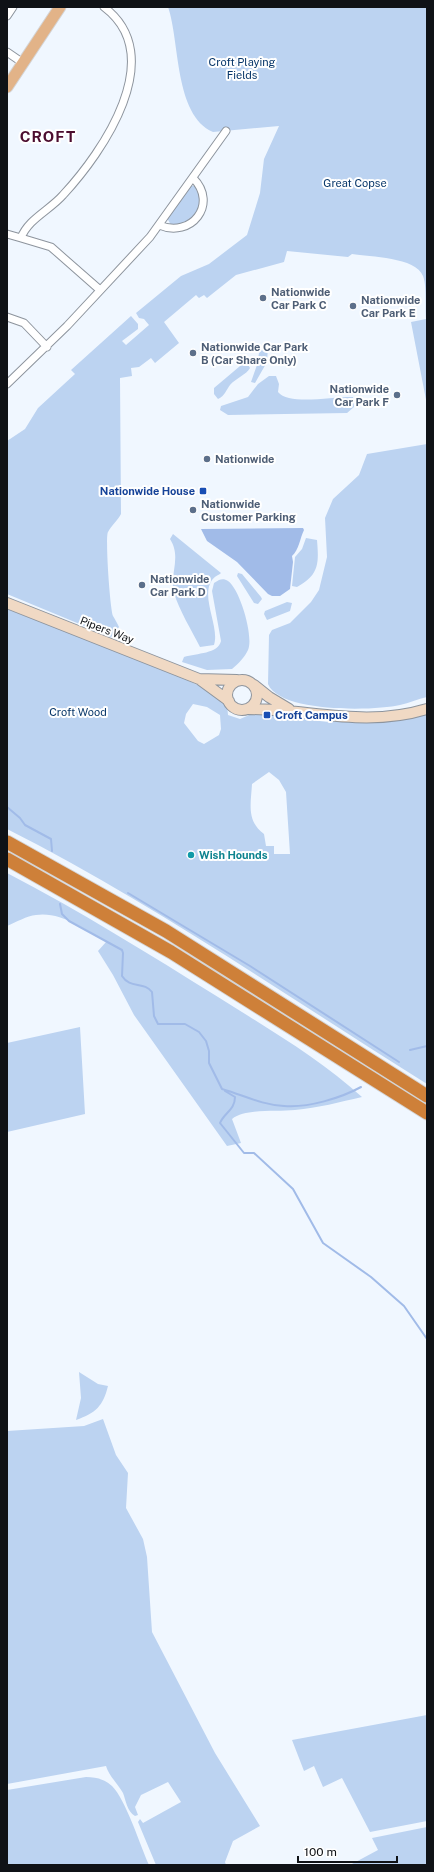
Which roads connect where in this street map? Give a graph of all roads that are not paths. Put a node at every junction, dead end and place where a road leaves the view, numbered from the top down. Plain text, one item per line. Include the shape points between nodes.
1 (13, 7) edge
2 (60, 7) edge
3 (104, 7) edge
4 (7, 16) edge
5 (7, 52) edge
6 (23, 63) junction
7 (7, 87) edge
8 (226, 131) dead end
9 (193, 178) junction
10 (159, 225) junction
11 (7, 234) edge
12 (20, 238) junction
13 (100, 290) junction
14 (7, 317) edge
15 (47, 347) junction
16 (7, 384) edge
17 (7, 603) edge
18 (199, 679) junction
19 (237, 680) junction
20 (254, 685) junction
21 (229, 701) junction
22 (248, 708) junction
23 (427, 709) edge
24 (293, 711) junction
25 (7, 842) edge
26 (7, 859) edge
27 (427, 1096) edge
28 (427, 1113) edge

1 - 4 street
2 - 6 main road
3 - 12 street via 120,23 130,51 131,74 124,101 89,165 57,201 29,223
5 - 6 street
6 - 7 main road
8 - 9 street
9 - 10 street
9 - 10 street via 204,194 199,216 182,227
10 - 13 street
11 - 12 street
12 - 13 street via 50,247
13 - 15 street
14 - 15 street via 24,323
15 - 16 street
17 - 18 main road, Pipers Way
18 - 19 main road, Pipers Way
18 - 21 main road, Pipers Way
19 - 20 main road via 245,680
19 - 21 main road via 230,688
20 - 22 main road via 255,697
20 - 24 main road
21 - 22 main road via 238,710
22 - 24 main road
23 - 24 main road via 392,716 361,718
25 - 27 highway via 172,934
26 - 28 highway via 178,955

